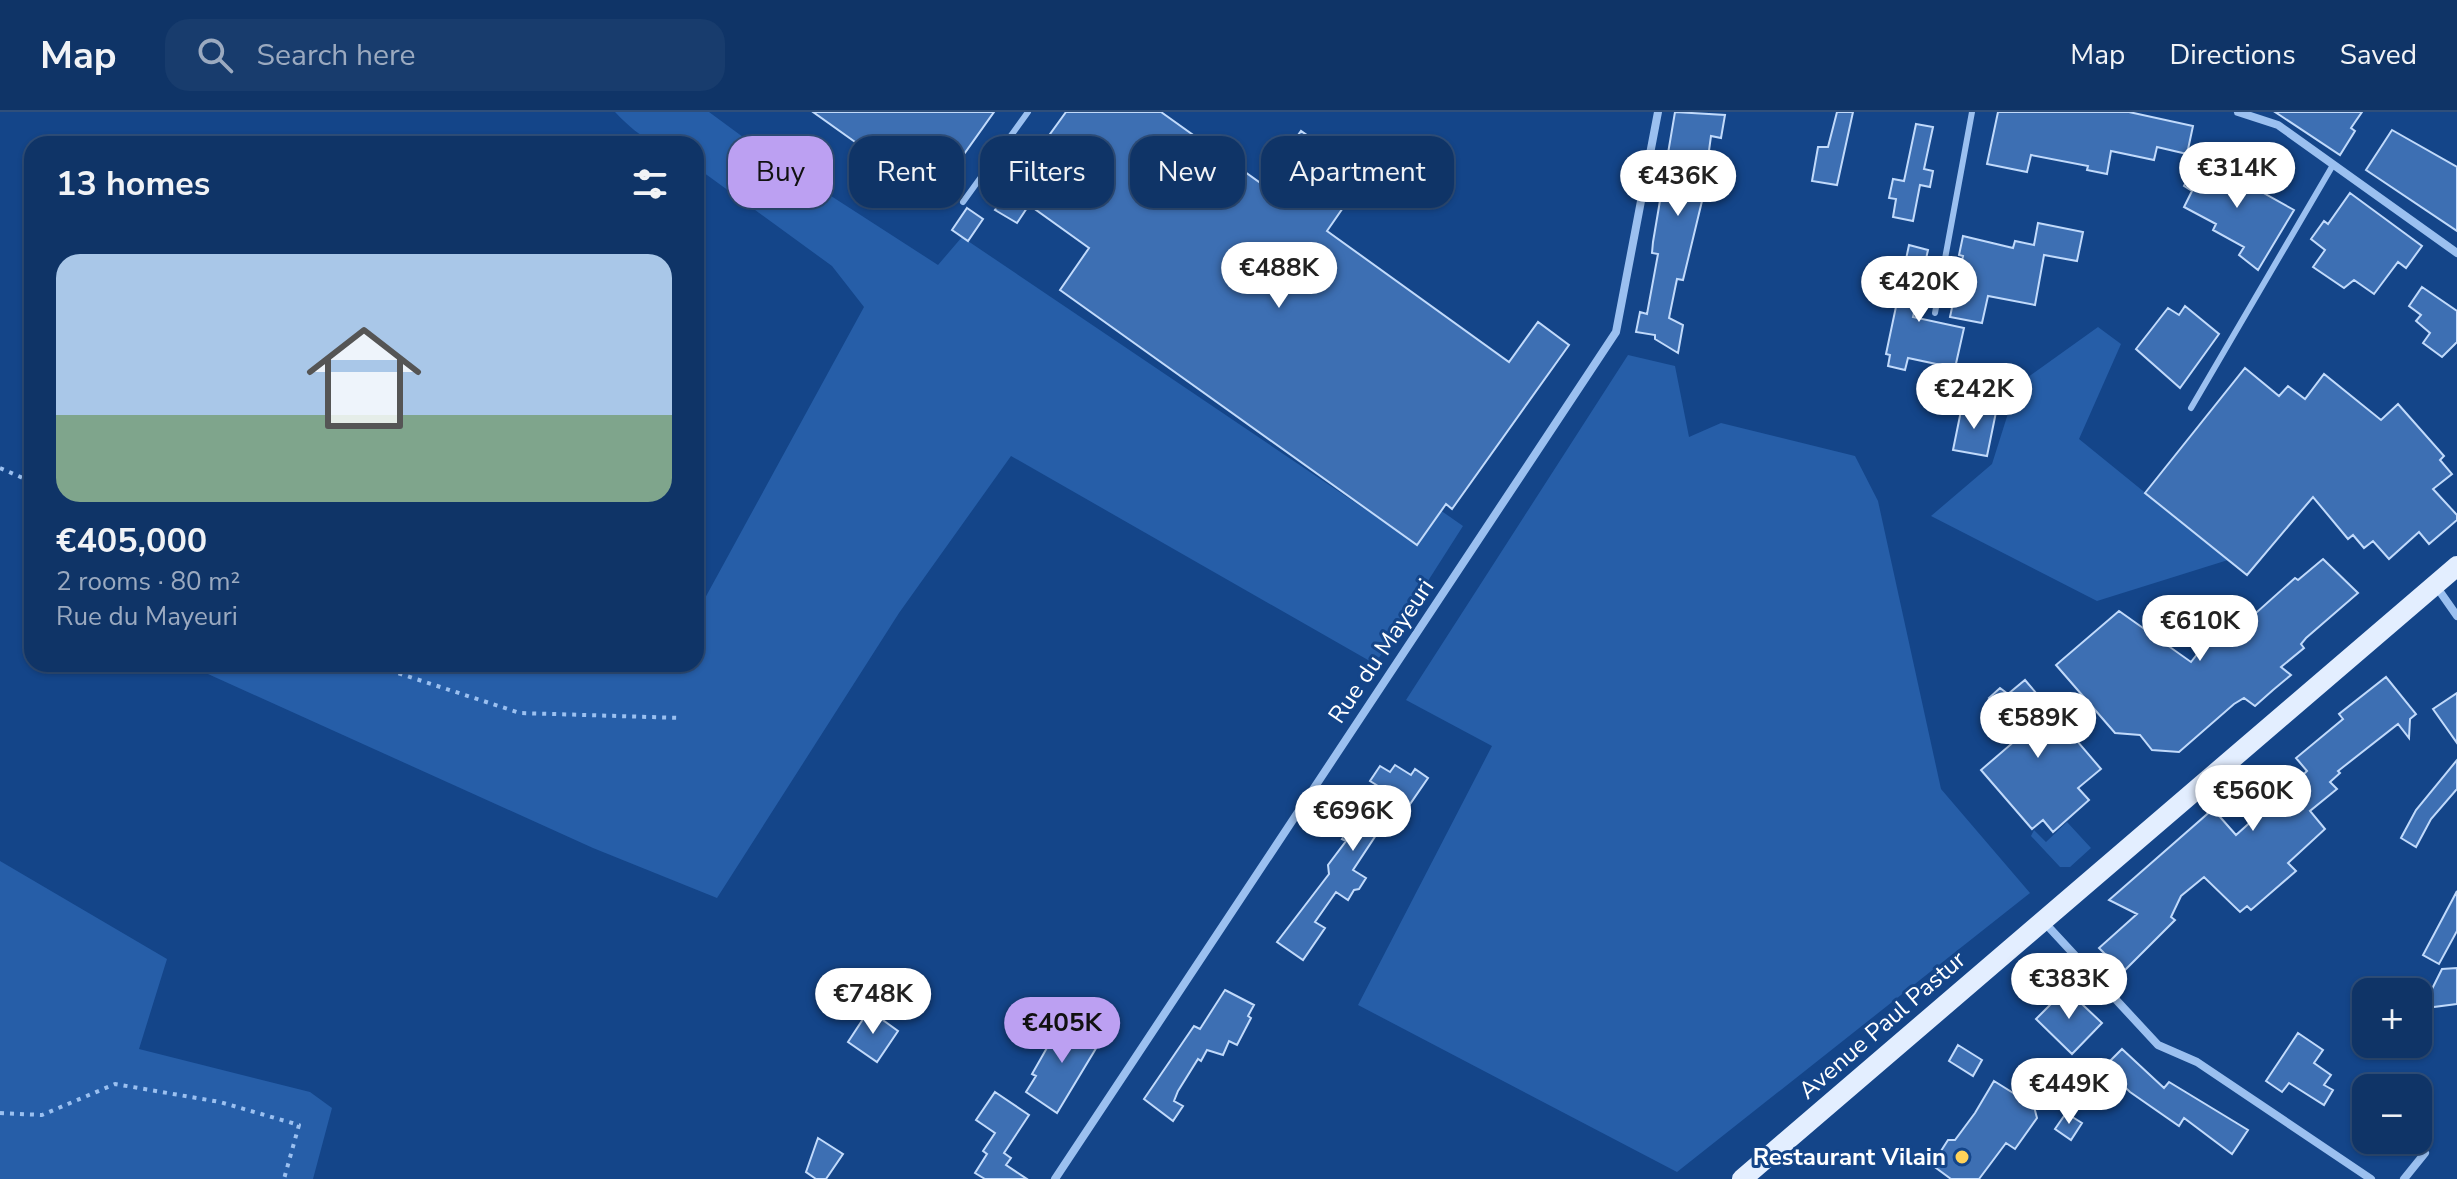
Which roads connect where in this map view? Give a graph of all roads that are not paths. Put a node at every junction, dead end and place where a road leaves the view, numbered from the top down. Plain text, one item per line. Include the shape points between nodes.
1 (1028, 112) edge
2 (1658, 112) edge
3 (1972, 112) edge
4 (2238, 112) edge
5 (2333, 165) junction
6 (964, 201) edge
7 (2457, 253) edge
8 (1935, 313) dead end
9 (2191, 408) dead end
10 (2457, 566) edge
11 (2435, 585) junction
12 (2457, 616) edge
13 (2043, 921) junction
14 (2424, 1154) edge
15 (1055, 1179) edge
16 (1742, 1179) edge
17 (2371, 1179) edge
18 (2404, 1179) edge

1 - 6 lane
2 - 15 street, Rue du Mayeuri via 1616,332
3 - 8 lane
4 - 5 street via 2278,125
5 - 7 street
5 - 9 lane
10 - 11 main road, Avenue Paul Pastur
11 - 12 street
11 - 13 main road, Avenue Paul Pastur
13 - 16 main road, Avenue Paul Pastur
13 - 17 street via 2158,1045 2197,1062
14 - 18 street

